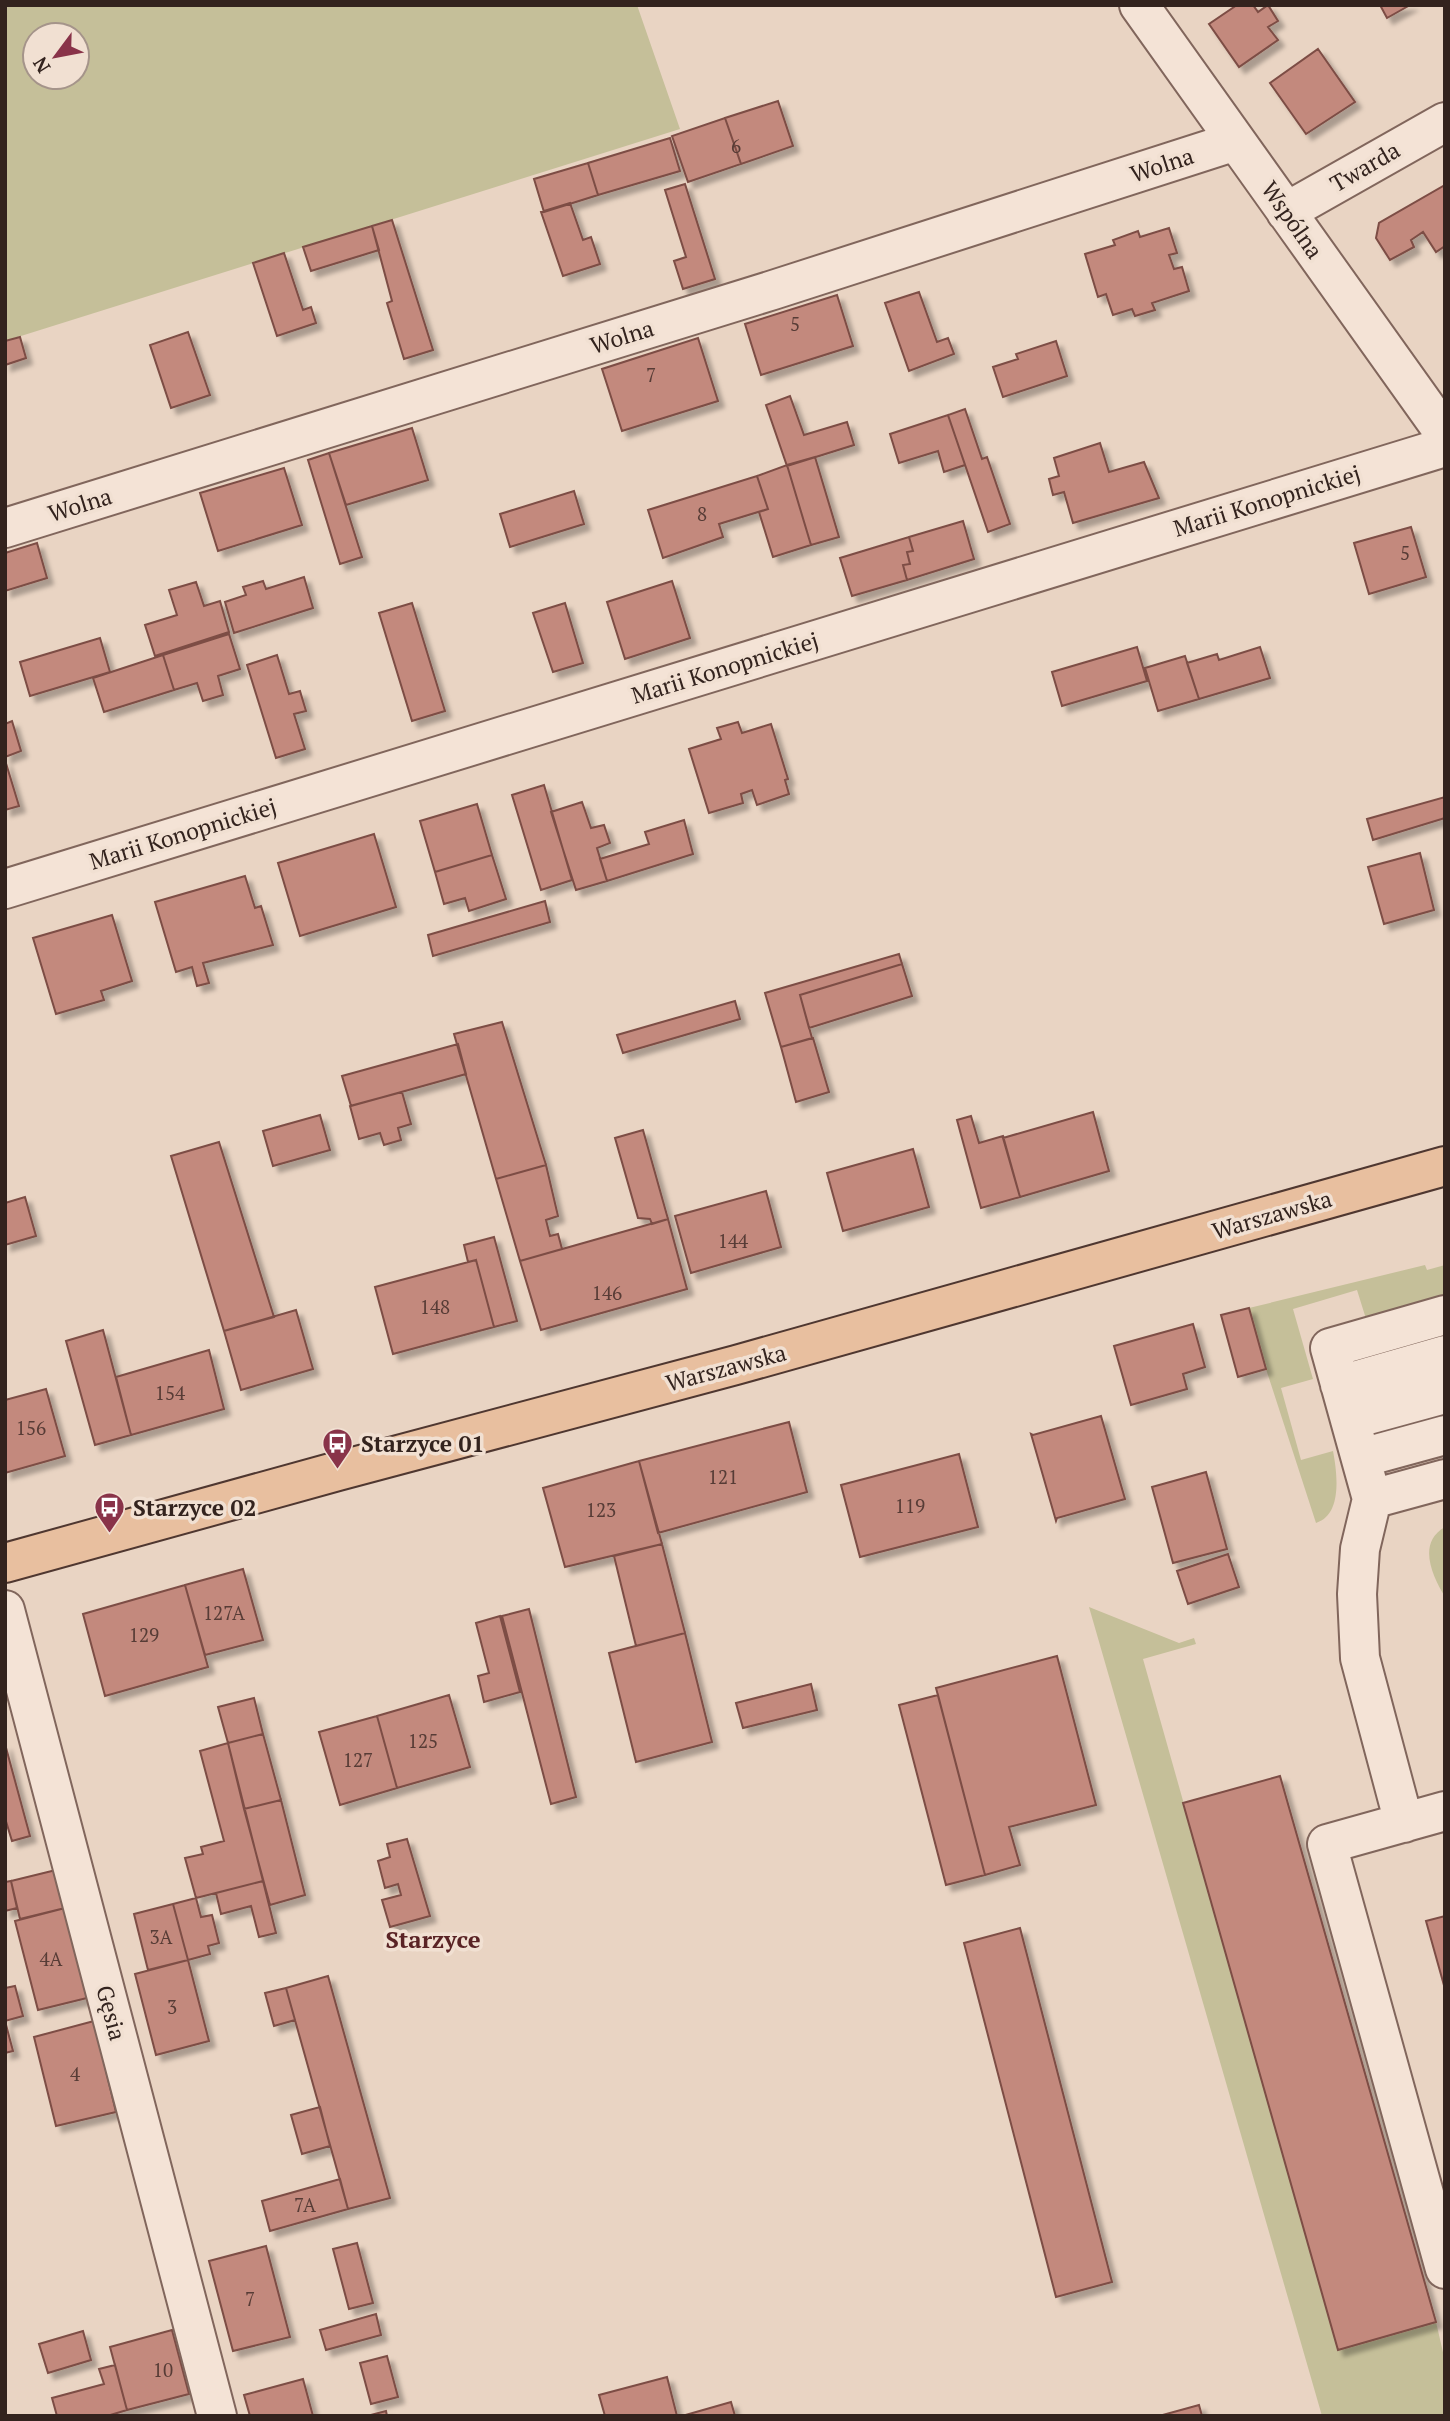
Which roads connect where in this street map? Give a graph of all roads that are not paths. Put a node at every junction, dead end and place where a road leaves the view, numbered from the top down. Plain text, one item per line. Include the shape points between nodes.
1 (1139, 5) edge
2 (1445, 122) edge
3 (1236, 141) junction
4 (1286, 212) junction
5 (1445, 434) edge
6 (1445, 447) edge
7 (5, 528) edge
8 (5, 889) edge
9 (1445, 1166) edge
10 (1445, 1315) edge
11 (1445, 1355) edge
12 (1445, 1394) edge
13 (1345, 1403) junction
14 (1445, 1435) edge
15 (1361, 1458) junction
16 (1445, 1479) edge
17 (1372, 1499) junction
18 (5, 1563) edge
19 (5, 1610) edge
20 (1445, 1811) edge
21 (1404, 1823) junction
22 (1436, 2198) edge
23 (1444, 2262) edge
24 (217, 2416) edge

1 - 3 street, Wspólna
2 - 4 street, Twarda
3 - 4 street, Wspólna
3 - 7 street, Wolna via 774,290
4 - 5 street, Wspólna
6 - 8 street, Marii Konopnickiej
9 - 18 main road, Warszawska
10 - 13 street via 1330,1348
11 - 13 street
12 - 13 street
13 - 15 street
14 - 15 street
15 - 17 street
16 - 17 street
17 - 21 street via 1360,1549 1360,1658
19 - 24 street, Gęsia
20 - 21 street
21 - 22 street via 1327,1844
22 - 23 street

